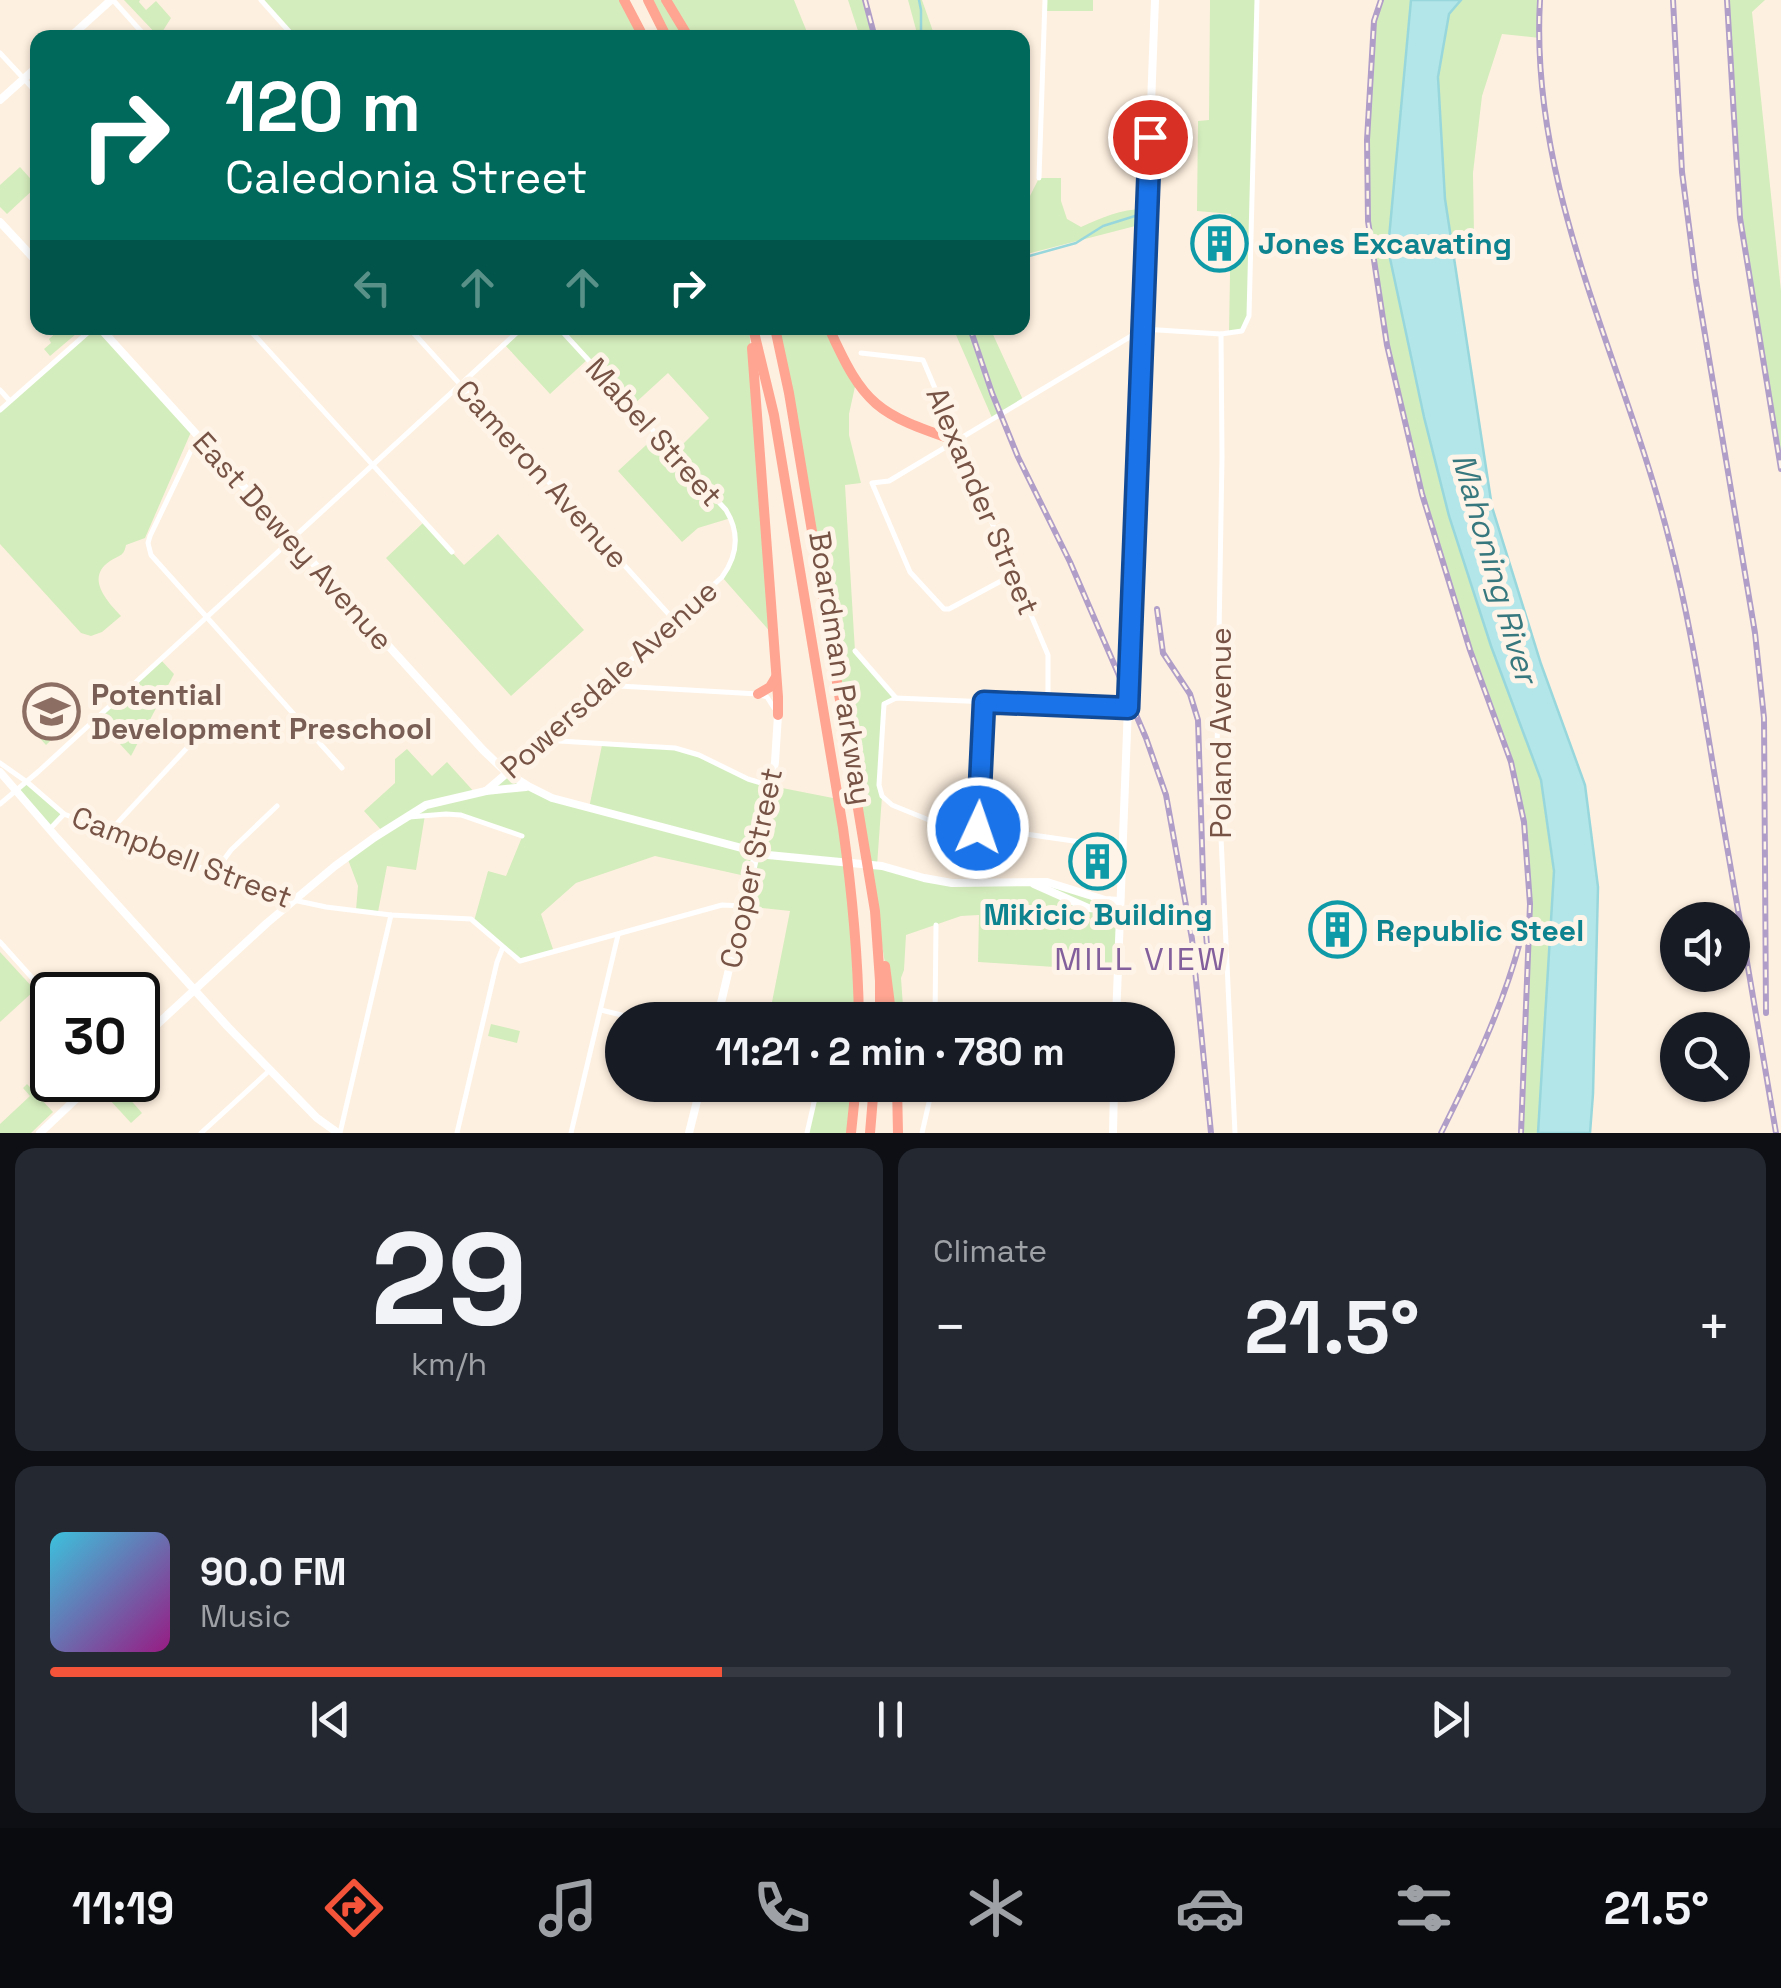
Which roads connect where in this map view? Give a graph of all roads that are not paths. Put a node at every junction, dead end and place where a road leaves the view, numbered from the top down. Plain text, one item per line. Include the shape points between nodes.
1 (112, 0) edge
2 (261, 0) edge
3 (624, 0) edge
4 (648, 0) edge
5 (666, 0) edge
6 (1045, 0) edge
7 (1156, 0) edge
8 (1257, 0) edge
9 (79, 30) edge
10 (140, 30) edge
11 (288, 30) edge
12 (640, 30) edge
13 (663, 30) edge
14 (684, 30) edge
15 (0, 53) edge
16 (30, 73) edge
17 (24, 79) junction
18 (30, 85) edge
19 (0, 100) edge
20 (1039, 178) dead end
21 (0, 222) edge
22 (30, 254) edge
23 (1143, 329) junction
24 (1221, 334) junction
25 (89, 335) edge
26 (104, 335) edge
27 (254, 335) edge
28 (416, 335) edge
29 (514, 335) edge
30 (565, 335) edge
31 (752, 335) edge
32 (753, 335) edge
33 (777, 335) edge
34 (832, 335) edge
35 (861, 353) dead end
36 (461, 384) junction
37 (0, 390) edge
38 (10, 401) junction
39 (0, 410) edge
40 (198, 436) junction
41 (957, 441) junction
42 (372, 464) junction
43 (291, 538) junction
44 (736, 543) joint
45 (452, 552) dead end
46 (1014, 574) junction
47 (206, 617) junction
48 (674, 620) junction
49 (856, 651) dead end
50 (776, 676) junction
51 (602, 685) junction
52 (758, 694) junction
53 (896, 698) junction
54 (984, 702) junction
55 (1048, 704) junction
56 (1128, 708) junction
57 (778, 715) junction
58 (212, 722) dead end
59 (543, 740) junction
60 (0, 763) edge
61 (342, 768) dead end
62 (0, 772) edge
63 (507, 772) junction
64 (26, 782) junction
65 (528, 786) junction
66 (772, 786) junction
67 (15, 791) junction
68 (486, 791) junction
69 (0, 804) edge
70 (278, 806) dead end
71 (64, 814) junction
72 (408, 817) junction
73 (978, 828) junction
74 (49, 830) junction
75 (109, 832) junction
76 (522, 836) dead end
77 (1122, 848) junction
78 (214, 873) junction
79 (1030, 882) junction
80 (294, 900) junction
81 (1119, 905) junction
82 (744, 906) junction
83 (875, 911) junction
84 (390, 914) junction
85 (936, 924) dead end
86 (618, 935) junction
87 (0, 942) edge
88 (503, 947) junction
89 (30, 975) edge
90 (194, 990) junction
91 (720, 1002) edge
92 (858, 1002) edge
93 (880, 1002) edge
94 (890, 1002) edge
95 (935, 1002) edge
96 (1116, 1002) edge
97 (600, 1010) junction
98 (605, 1011) edge
99 (160, 1022) edge
100 (270, 1070) junction
101 (73, 1102) edge
102 (697, 1102) edge
103 (814, 1102) edge
104 (854, 1102) edge
105 (873, 1102) edge
106 (897, 1102) edge
107 (929, 1102) edge
108 (1114, 1102) edge
109 (40, 1133) edge
110 (201, 1133) edge
111 (339, 1133) edge
112 (457, 1133) edge
113 (572, 1133) edge
114 (690, 1133) edge
115 (807, 1133) edge
116 (851, 1133) edge
117 (870, 1133) edge
118 (898, 1133) edge
119 (922, 1133) edge
120 (1113, 1133) edge
121 (1235, 1133) edge

1 - 9 street
1 - 10 street
2 - 11 street
3 - 12 highway
4 - 13 highway
5 - 14 highway
6 - 20 street
7 - 23 street
8 - 24 street via 1248,316 1242,331
15 - 17 street
16 - 17 street
17 - 18 street
17 - 19 street
21 - 22 street
23 - 24 street
23 - 41 street
23 - 56 street
24 - 121 street, Poland Avenue via 1217,753
25 - 38 street
26 - 40 street, East Dewey Avenue
27 - 42 street
28 - 36 street, Cameron Avenue
29 - 36 street
30 - 44 street, Mabel Street via 713,494 731,517
31 - 50 highway
32 - 92 highway, Boardman Parkway via 774,415 845,844
33 - 83 highway, Boardman Parkway
34 - 41 highway via 873,402
35 - 41 street, Alexander Street via 922,358
36 - 42 street
36 - 48 street, Cameron Avenue
37 - 38 street
38 - 39 street
40 - 43 street, East Dewey Avenue
40 - 47 street via 148,543 154,560
41 - 46 street, Alexander Street
41 - 46 street via 889,480 872,482 910,572 944,609
42 - 43 street
42 - 45 street
43 - 47 street
43 - 63 street, East Dewey Avenue
44 - 48 street, Powersdale Avenue via 722,576
46 - 55 street, Alexander Street via 1047,653
47 - 61 street
47 - 64 street
48 - 51 street, Powersdale Avenue
49 - 53 street
50 - 52 highway
50 - 57 highway
51 - 52 street
51 - 59 street, Powersdale Avenue
52 - 57 street
53 - 54 street
53 - 73 street via 882,708 882,796 926,819
54 - 55 street
54 - 73 street
55 - 56 street
56 - 77 street
57 - 66 street, Cooper Street
58 - 75 street
59 - 63 street, Powersdale Avenue
59 - 66 street via 674,748
60 - 64 street, Campbell Street
62 - 67 street
63 - 65 street, East Dewey Avenue
63 - 68 street, Powersdale Avenue
64 - 67 street
64 - 71 street, Campbell Street
65 - 68 street
65 - 79 street, East Dewey Avenue via 566,803 768,855 882,866 952,883
66 - 82 street, Cooper Street
67 - 69 street
67 - 74 street
68 - 72 street, Powersdale Avenue via 426,805
70 - 78 street
71 - 74 street
71 - 75 street, Campbell Street
72 - 76 street via 461,815
72 - 80 street, Powersdale Avenue
73 - 77 street
74 - 90 street
75 - 78 street, Campbell Street
77 - 81 street
78 - 80 street, Campbell Street
79 - 81 street, East Dewey Avenue
79 - 81 street via 1088,908
80 - 84 street, Campbell Street
80 - 90 street, Powersdale Avenue
81 - 96 street
82 - 86 street, Campbell Street via 722,905
82 - 91 street, Cooper Street
83 - 93 highway, Boardman Parkway
83 - 94 highway
84 - 88 street, Campbell Street via 471,919
84 - 111 street
85 - 95 street
86 - 88 street, Campbell Street via 520,961
86 - 97 street
87 - 89 street
88 - 112 street
90 - 99 street, Powersdale Avenue
90 - 100 street
97 - 98 street
97 - 113 street
100 - 110 street
100 - 111 street
101 - 109 street
102 - 114 street
103 - 115 street
104 - 116 highway
105 - 117 highway
106 - 118 highway
107 - 119 street
108 - 120 street

